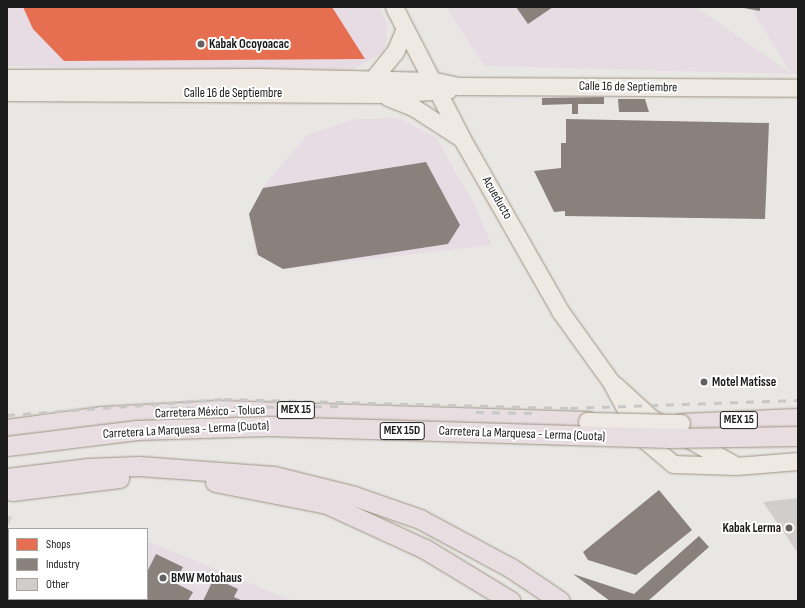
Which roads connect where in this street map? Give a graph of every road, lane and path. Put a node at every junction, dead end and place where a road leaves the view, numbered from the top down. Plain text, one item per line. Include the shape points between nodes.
1 (394, 7) edge
2 (405, 29) junction
3 (7, 78) edge
4 (372, 80) junction
5 (437, 87) junction
6 (798, 88) edge
7 (7, 92) edge
8 (382, 94) junction
9 (462, 139) junction
10 (611, 382) junction
11 (798, 418) edge
12 (587, 421) joint
13 (681, 423) joint
14 (7, 428) edge
15 (798, 436) edge
16 (7, 446) edge
17 (798, 462) edge
18 (736, 466) junction
19 (7, 478) edge
20 (7, 491) edge
21 (511, 601) edge
22 (560, 601) edge

1 - 2 main road, Acueducto
2 - 4 main road via 395,52
2 - 5 main road, Acueducto
3 - 4 main road, Calle 16 de Septiembre
4 - 5 main road, Calle 16 de Septiembre
5 - 6 main road, Calle 16 de Septiembre
5 - 8 main road, Calle 16 de Septiembre
5 - 9 main road, Acueducto
7 - 8 main road, Calle 16 de Septiembre
8 - 9 main road via 413,107
9 - 10 main road, Acueducto via 560,311
10 - 18 main road via 651,418
10 - 18 main road via 640,436 673,464
11 - 13 highway, Carretera México - Toluca / MEX 15
12 - 13 main road, Carretera México - Toluca / MEX 15, bridge
12 - 14 highway, Carretera México - Toluca / MEX 15 via 218,410 102,416
15 - 16 highway, Carretera La Marquesa - Lerma (Cuota) / MEX 15D, bridge via 670,438 268,426 137,430
17 - 18 main road
19 - 22 highway via 139,466 274,476 354,496 448,532
20 - 21 highway via 121,478 202,480 319,502 424,550

